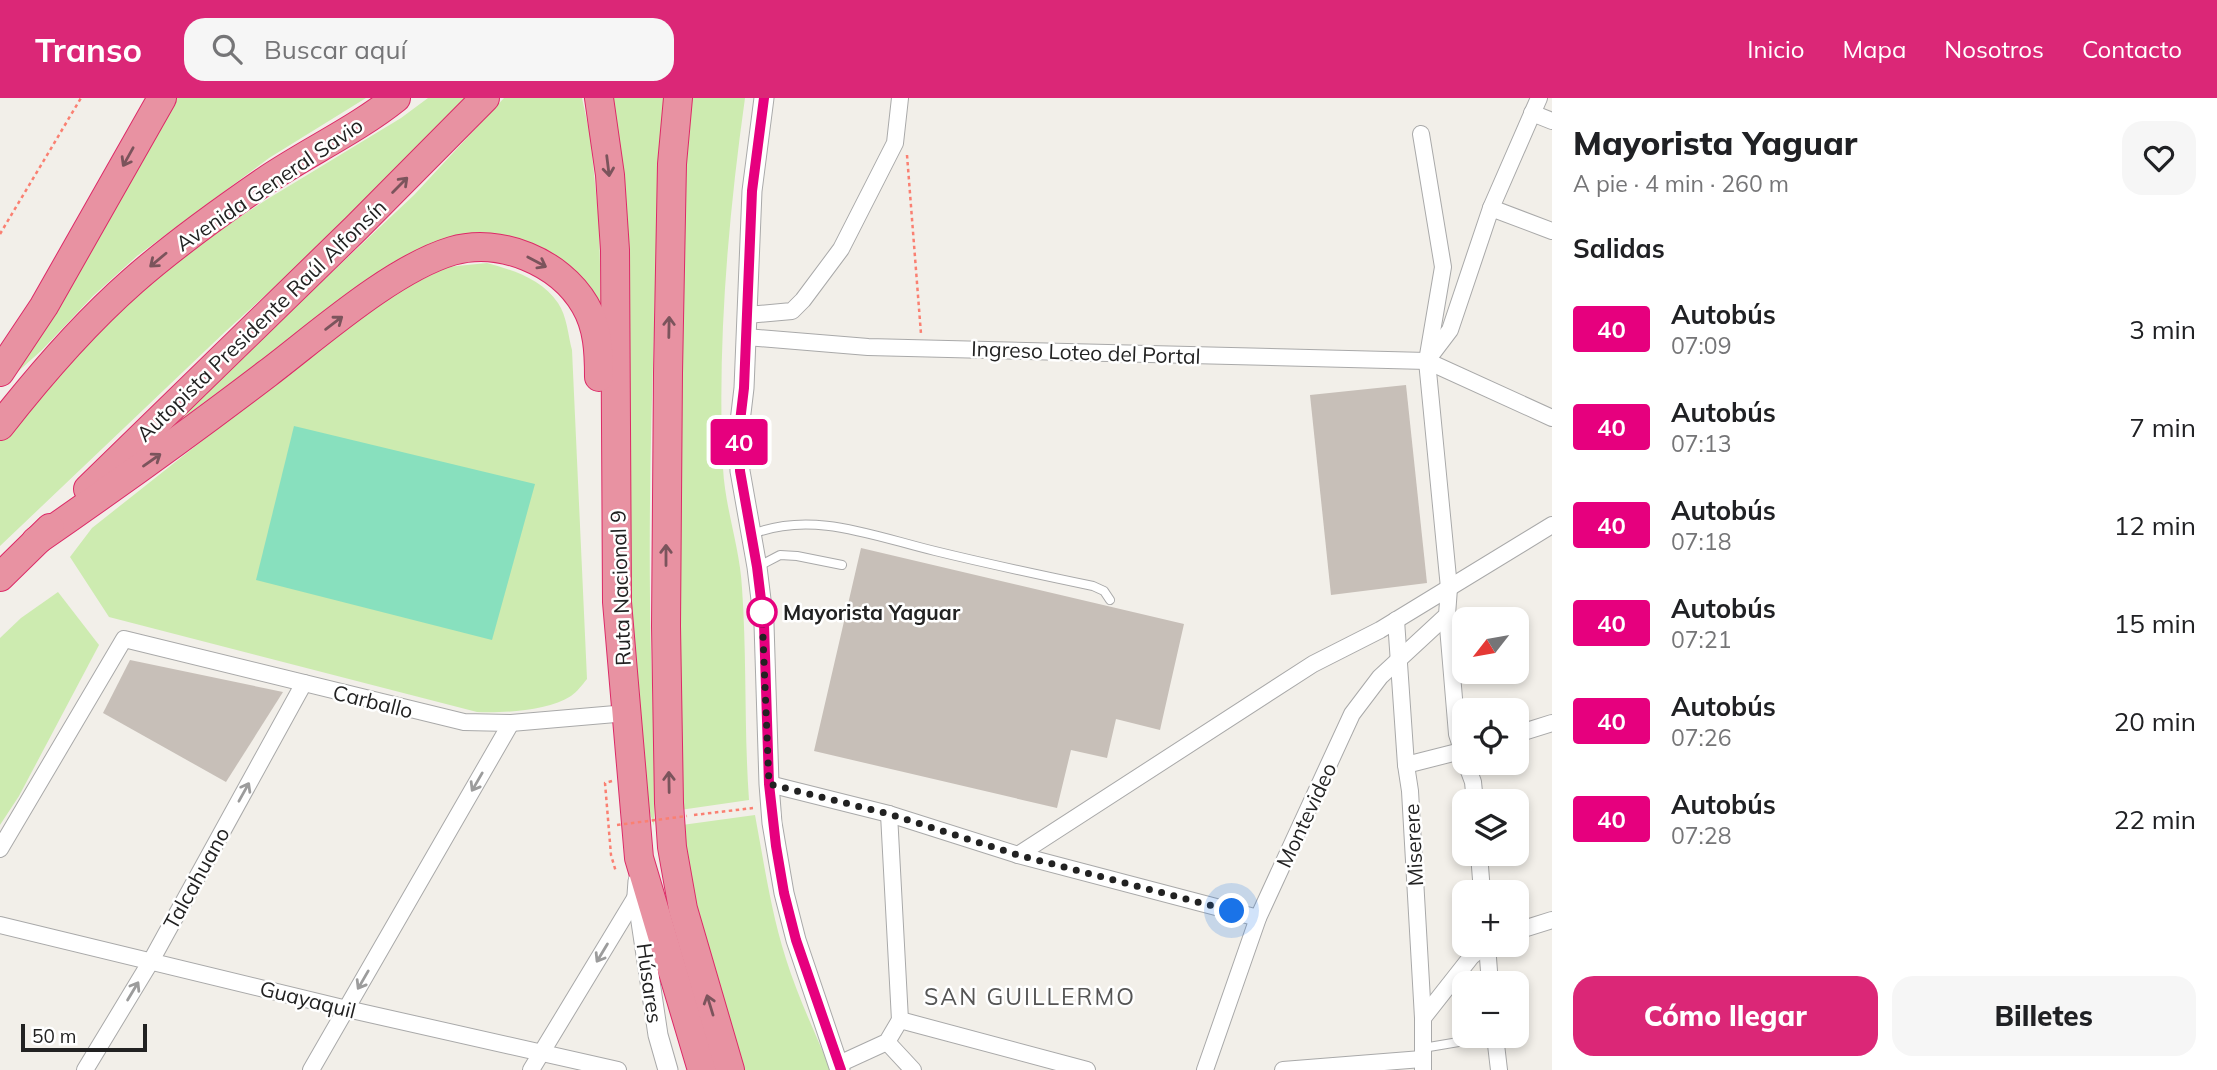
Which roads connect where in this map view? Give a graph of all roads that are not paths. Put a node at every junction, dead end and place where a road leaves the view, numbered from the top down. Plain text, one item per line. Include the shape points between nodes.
1 (162, 98) edge
2 (396, 98) edge
3 (485, 98) edge
4 (599, 98) edge
5 (678, 98) edge
6 (764, 98) edge
7 (900, 98) edge
8 (1535, 105) edge
9 (1552, 121) edge
10 (1422, 134) dead end
11 (1490, 208) junction
12 (1552, 232) edge
13 (747, 315) junction
14 (746, 337) junction
15 (1427, 361) junction
16 (0, 372) edge
17 (1552, 418) edge
18 (0, 426) edge
19 (1552, 525) edge
20 (750, 535) junction
21 (36, 541) junction
22 (842, 565) dead end
23 (757, 567) junction
24 (0, 578) edge
25 (1449, 589) junction
26 (1110, 600) dead end
27 (617, 602) junction
28 (1447, 615) junction
29 (1396, 620) junction
30 (1399, 660) junction
31 (304, 683) junction
32 (1454, 698) edge
33 (627, 713) junction
34 (511, 723) junction
35 (1552, 723) edge
36 (1529, 730) edge
37 (1452, 758) edge
38 (1406, 765) junction
39 (769, 784) junction
40 (889, 814) junction
41 (0, 849) edge
42 (1018, 855) junction
43 (628, 865) junction
44 (637, 895) junction
45 (1258, 918) junction
46 (1552, 920) edge
47 (0, 926) edge
48 (1529, 927) edge
49 (1471, 957) edge
50 (151, 961) junction
51 (347, 1009) junction
52 (1423, 1018) junction
53 (900, 1020) junction
54 (887, 1042) junction
55 (1457, 1048) edge
56 (1496, 1048) edge
57 (541, 1053) junction
58 (1423, 1059) edge
59 (840, 1067) edge
60 (85, 1070) edge
61 (311, 1070) edge
62 (531, 1070) edge
63 (618, 1070) edge
64 (668, 1070) edge
65 (702, 1070) edge
66 (730, 1070) edge
67 (913, 1070) edge
68 (1087, 1070) edge
69 (1205, 1070) edge
70 (1283, 1070) edge
71 (1499, 1070) edge

1 -> 16 highway via 44,306
2 -> 18 highway, Avenida General Savio via 268,179 131,282
21 -> 3 highway, Autopista Presidente Raúl Alfonsín
4 -> 27 highway, Ruta Nacional 9 via 615,250
66 -> 5 highway via 682,909 670,814 668,373 672,164
6 - 13 street via 752,191
7 - 13 street via 895,143 841,249 792,311
8 - 9 street
8 - 11 street
10 - 15 street via 1443,267
11 - 12 street
11 - 15 street via 1450,330
13 - 14 street
14 - 15 street, Ingreso Loteo del Portal via 868,347
14 - 20 street via 739,430
15 - 17 street
15 - 25 street
19 - 25 street
20 - 23 street
20 - 26 lane via 785,524 838,526 1093,586 1104,590
21 - 24 highway
21 -> 27 highway via 401,276 449,251 492,247 531,258 563,278 585,304 596,332 602,523 606,563
22 - 23 lane via 780,555
23 - 39 street via 764,624
25 - 28 street
25 - 29 street
27 - 33 highway, Ruta Nacional 9
28 - 30 street, Montevideo
28 - 32 street
29 - 30 street, Miserere
29 - 42 street via 1313,664
30 - 38 street, Miserere
30 - 45 street, Montevideo via 1352,714
31 - 34 street, Carballo via 453,720
31 - 41 street, Carballo via 124,639
50 -> 31 street, Talcahuano
33 - 34 street, Carballo
33 - 43 highway, Ruta Nacional 9
34 -> 51 street
35 - 36 street
37 - 38 street
38 - 52 street, Miserere
39 - 40 street
39 - 59 street via 784,893 814,998
40 - 42 street
40 - 53 street
42 - 45 street
43 - 44 street, Húsares
43 - 65 highway, Ruta Nacional 9
44 -> 57 street
44 - 64 street, Húsares via 658,1035
45 - 69 street, Montevideo
46 - 48 street
47 - 50 street, Guayaquil
49 - 52 street
50 - 51 street, Guayaquil
60 -> 50 street, Talcahuano
51 - 57 street, Guayaquil
51 - 61 street
52 - 58 street, Miserere
53 - 54 street
53 - 68 street
54 - 59 street
54 - 67 street
55 - 58 lane
56 - 71 street
57 - 62 street
57 - 63 street, Guayaquil
58 - 70 street

